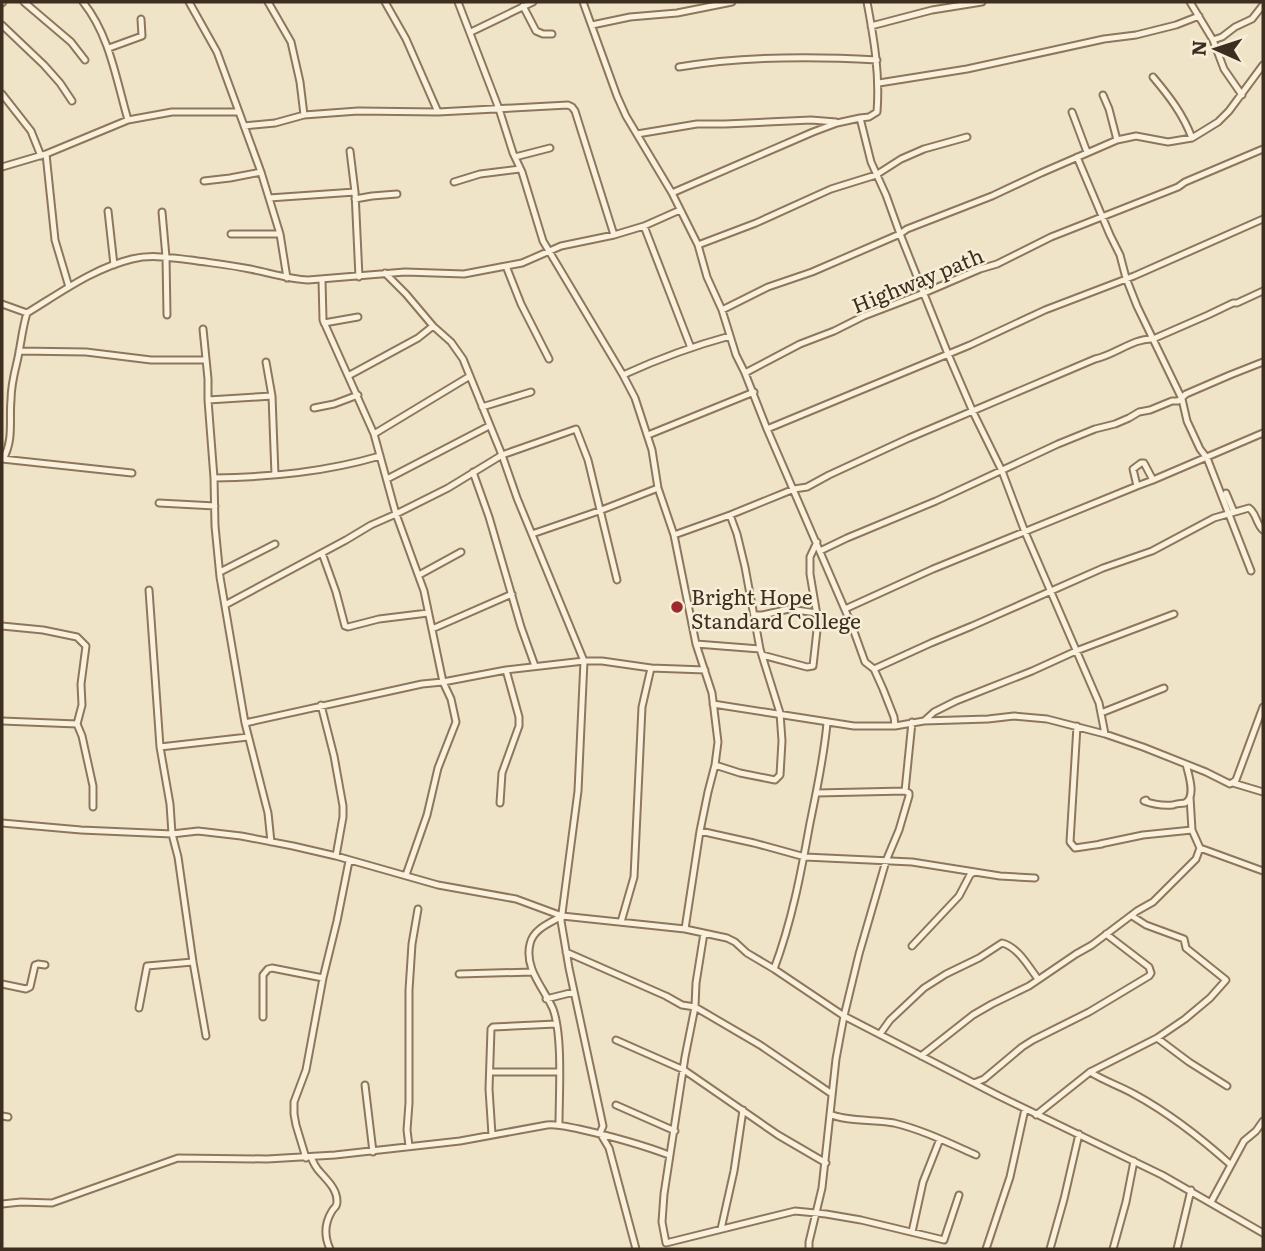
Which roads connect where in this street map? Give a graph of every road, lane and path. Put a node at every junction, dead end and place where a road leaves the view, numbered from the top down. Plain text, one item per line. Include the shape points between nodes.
1 (24, 2) edge
2 (83, 2) edge
3 (189, 2) edge
4 (268, 2) edge
5 (385, 2) edge
6 (458, 2) edge
7 (533, 2) edge
8 (583, 2) edge
9 (732, 2) edge
10 (867, 2) edge
11 (982, 2) edge
12 (1190, 2) edge
13 (1263, 5) edge
14 (523, 6) junction
15 (1199, 16) junction
16 (141, 19) dead end
17 (2, 25) edge
18 (592, 25) junction
19 (871, 26) junction
20 (471, 32) junction
21 (552, 34) dead end
22 (1213, 40) junction
23 (108, 48) junction
24 (85, 60) dead end
25 (877, 60) junction
26 (1263, 65) edge
27 (678, 67) dead end
28 (1153, 76) dead end
29 (879, 83) junction
30 (2, 94) edge
31 (1103, 95) dead end
32 (1242, 95) junction
33 (72, 102) dead end
34 (499, 109) junction
35 (438, 112) junction
36 (1072, 112) dead end
37 (239, 113) junction
38 (304, 115) junction
39 (860, 118) junction
40 (128, 120) junction
41 (837, 123) junction
42 (244, 126) junction
43 (637, 134) junction
44 (967, 137) dead end
45 (1192, 138) junction
46 (1117, 140) junction
47 (551, 148) dead end
48 (1263, 149) edge
49 (350, 151) dead end
50 (1087, 152) junction
51 (43, 155) junction
52 (514, 157) junction
53 (1077, 157) junction
54 (2, 167) edge
55 (520, 169) junction
56 (261, 172) junction
57 (876, 174) junction
58 (204, 181) dead end
59 (454, 181) dead end
60 (672, 193) junction
61 (397, 194) dead end
62 (355, 195) junction
63 (269, 198) junction
64 (680, 210) junction
65 (107, 212) dead end
66 (162, 212) dead end
67 (1102, 218) junction
68 (1263, 219) edge
69 (644, 226) junction
70 (280, 233) junction
71 (231, 234) dead end
72 (900, 234) junction
73 (614, 235) junction
74 (698, 245) junction
75 (551, 251) junction
76 (166, 257) junction
77 (114, 265) junction
78 (506, 266) junction
79 (385, 273) junction
80 (359, 277) junction
81 (287, 278) junction
82 (1126, 278) junction
83 (322, 280) junction
84 (69, 287) junction
85 (1263, 291) edge
86 (924, 293) junction
87 (2, 304) edge
88 (722, 310) junction
89 (27, 313) junction
90 (167, 315) dead end
91 (358, 317) dead end
92 (324, 323) junction
93 (433, 326) junction
94 (202, 329) dead end
95 (730, 336) junction
96 (1153, 339) junction
97 (691, 348) junction
98 (19, 351) junction
99 (948, 354) junction
100 (549, 359) dead end
101 (206, 360) junction
102 (266, 362) dead end
103 (1263, 362) edge
104 (746, 373) junction
105 (623, 374) junction
106 (348, 376) junction
107 (470, 376) junction
108 (754, 392) junction
109 (531, 393) dead end
110 (358, 395) junction
111 (272, 396) junction
112 (1182, 399) junction
113 (208, 400) junction
114 (482, 407) junction
115 (314, 408) dead end
116 (973, 412) junction
117 (489, 426) junction
118 (767, 429) junction
119 (1263, 433) edge
120 (374, 434) junction
121 (648, 435) junction
122 (502, 455) junction
123 (380, 456) junction
124 (1207, 458) junction
125 (3, 459) edge
126 (1002, 471) junction
127 (473, 472) junction
128 (132, 473) dead end
129 (275, 475) junction
130 (214, 478) junction
131 (387, 479) junction
132 (1153, 480) junction
133 (1137, 486) junction
134 (658, 488) junction
135 (794, 489) junction
136 (1226, 493) dead end
137 (159, 503) dead end
138 (215, 506) junction
139 (599, 511) junction
140 (1231, 513) junction
141 (396, 514) junction
142 (730, 515) junction
143 (1263, 530) edge
144 (1025, 532) junction
145 (532, 534) junction
146 (674, 535) junction
147 (817, 542) junction
148 (275, 544) dead end
149 (820, 551) junction
150 (461, 552) dead end
151 (322, 553) junction
152 (1251, 570) dead end
153 (220, 572) junction
154 (419, 575) junction
155 (617, 580) dead end
156 (149, 590) dead end
157 (1050, 591) junction
158 (512, 594) junction
159 (225, 605) junction
160 (845, 609) junction
161 (428, 613) junction
162 (817, 613) junction
163 (1174, 614) dead end
164 (754, 615) junction
165 (762, 615) junction
166 (2, 626) edge
167 (757, 627) junction
168 (432, 629) junction
169 (696, 643) junction
170 (1076, 650) junction
171 (761, 652) junction
172 (584, 661) junction
173 (535, 666) junction
174 (651, 668) junction
175 (874, 669) junction
176 (506, 670) junction
177 (705, 670) junction
178 (443, 682) junction
179 (1164, 688) dead end
180 (713, 704) junction
181 (321, 705) junction
182 (1263, 707) edge
183 (780, 713) junction
184 (1101, 713) junction
185 (924, 720) junction
186 (2, 721) edge
187 (912, 722) junction
188 (245, 723) junction
189 (827, 723) junction
190 (78, 724) junction
191 (895, 726) junction
192 (1077, 726) junction
193 (1105, 734) junction
194 (248, 737) junction
195 (160, 747) junction
196 (1185, 764) junction
197 (715, 765) junction
198 (1233, 783) junction
199 (905, 791) junction
200 (1263, 792) edge
201 (817, 793) junction
202 (1190, 797) junction
203 (1146, 800) dead end
204 (500, 803) dead end
205 (93, 807) dead end
206 (2, 823) edge
207 (1192, 830) junction
208 (700, 831) junction
209 (172, 834) junction
210 (271, 842) junction
211 (1200, 848) junction
212 (336, 856) junction
213 (805, 857) junction
214 (349, 861) junction
215 (886, 861) junction
216 (1263, 871) edge
217 (971, 872) junction
218 (406, 875) junction
219 (1035, 878) dead end
220 (418, 909) dead end
221 (562, 916) junction
222 (1132, 916) junction
223 (621, 922) junction
224 (685, 929) junction
225 (704, 933) junction
226 (1106, 934) junction
227 (912, 946) dead end
228 (566, 952) junction
229 (193, 962) junction
230 (45, 965) dead end
231 (775, 969) junction
232 (533, 972) junction
233 (459, 974) dead end
234 (323, 978) junction
235 (1038, 979) junction
236 (2, 984) edge
237 (574, 992) junction
238 (546, 999) junction
239 (695, 1007) junction
240 (139, 1008) dead end
241 (844, 1016) junction
242 (263, 1017) dead end
243 (556, 1024) junction
244 (880, 1034) junction
245 (206, 1036) dead end
246 (1157, 1038) junction
247 (616, 1040) dead end
248 (921, 1056) junction
249 (684, 1070) junction
250 (489, 1072) junction
251 (559, 1072) junction
252 (1090, 1072) junction
253 (974, 1083) junction
254 (365, 1085) dead end
255 (1227, 1086) dead end
256 (832, 1094) junction
257 (616, 1105) dead end
258 (1025, 1109) junction
259 (743, 1110) junction
260 (1036, 1115) junction
261 (830, 1117) junction
262 (1263, 1121) edge
263 (559, 1124) junction
264 (675, 1131) junction
265 (600, 1133) junction
266 (1079, 1134) junction
267 (492, 1135) junction
268 (940, 1139) junction
269 (409, 1146) junction
270 (373, 1152) junction
271 (669, 1155) junction
272 (976, 1155) dead end
273 (308, 1158) junction
274 (1134, 1161) junction
275 (826, 1163) junction
276 (1231, 1165) junction
277 (1191, 1190) junction
278 (959, 1195) dead end
279 (1211, 1202) junction
280 (2, 1204) edge
281 (815, 1213) junction
282 (721, 1229) junction
283 (912, 1232) junction
284 (1263, 1233) edge
285 (330, 1249) edge
286 (636, 1249) edge
287 (809, 1249) edge
288 (986, 1249) edge
289 (1050, 1249) edge
290 (1113, 1249) edge
291 (1177, 1249) edge

1 - 24 street
2 - 23 street via 99,24
3 - 37 street via 216,52
4 - 38 street via 291,43
5 - 35 street
6 - 20 street
7 - 14 street
8 - 18 street
9 - 18 street
10 - 19 street
11 - 19 street
12 - 15 street
13 - 22 street via 1252,19
14 - 20 street
14 - 21 street via 536,30
15 - 22 street
15 - 29 street via 1136,35
16 - 23 street via 142,36
17 - 33 street via 44,65
18 - 43 street via 617,96
19 - 25 street
20 - 34 street
22 - 32 street via 1224,69
23 - 40 street
25 - 27 street via 800,57
25 - 29 street
26 - 32 street
28 - 45 street via 1175,104
29 - 39 street via 877,112
30 - 51 street
31 - 46 street
32 - 45 street via 1218,122
34 - 35 street
34 - 52 street
34 - 73 street via 572,107
35 - 38 street
36 - 50 street
37 - 40 street via 172,111
37 - 42 street
38 - 42 street
39 - 41 street
39 - 57 street
40 - 51 street
41 - 43 street via 697,124
41 - 60 street
42 - 56 street
43 - 60 street
44 - 57 street via 924,149
45 - 46 street
46 - 50 street
47 - 52 street
48 - 67 street, Highway path
49 - 62 street
50 - 53 street
51 - 54 street
51 - 84 street via 55,240
52 - 55 street
53 - 67 street
53 - 72 street
55 - 59 street
55 - 75 street via 543,241
56 - 58 street
56 - 63 street
57 - 72 street
57 - 74 street
60 - 64 street
61 - 62 street
62 - 63 street
62 - 80 street
63 - 70 street
64 - 69 street
64 - 74 street
65 - 77 street
66 - 76 street
67 - 82 street via 1122,258
67 - 86 street, Highway path
68 - 82 street
69 - 73 street
69 - 97 street
70 - 71 street
70 - 81 street
72 - 86 street
72 - 88 street
73 - 75 street
74 - 88 street
75 - 78 street
75 - 105 street
76 - 77 street
76 - 81 street
76 - 90 street
77 - 84 street
78 - 79 street via 464,274
78 - 100 street
79 - 80 street
79 - 93 street
80 - 83 street
81 - 83 street
82 - 96 street
82 - 99 street
83 - 92 street
84 - 89 street
85 - 96 street
86 - 99 street
86 - 104 street, Highway path via 800,344
87 - 89 street
88 - 95 street
89 - 98 street
91 - 92 street
92 - 106 street
93 - 106 street
93 - 107 street via 458,350
94 - 101 street
95 - 97 street
95 - 104 street
96 - 112 street
96 - 116 street via 1145,338
97 - 105 street
98 - 101 street
98 - 125 street via 10,400 11,429
99 - 116 street
99 - 118 street
101 - 113 street
102 - 111 street
103 - 112 street
104 - 108 street
105 - 121 street
106 - 110 street
107 - 114 street
107 - 120 street
108 - 118 street
108 - 121 street
109 - 114 street
110 - 115 street
110 - 120 street
111 - 113 street
111 - 129 street
112 - 124 street via 1187,421
112 - 126 street via 1095,429
113 - 130 street
114 - 117 street
116 - 126 street
116 - 135 street
117 - 122 street
117 - 131 street
118 - 135 street
119 - 124 street
120 - 123 street
121 - 134 street
122 - 127 street
122 - 139 street via 576,429
122 - 145 street
123 - 129 street
123 - 131 street
124 - 132 street
124 - 140 street
125 - 128 street
126 - 144 street
126 - 149 street
127 - 141 street
127 - 158 street
129 - 130 street
130 - 138 street
131 - 141 street
132 - 133 street
132 - 133 street via 1141,463 1133,469
133 - 144 street
134 - 139 street
134 - 146 street
135 - 142 street
135 - 147 street
136 - 140 street
137 - 138 street
138 - 153 street
139 - 145 street
139 - 155 street
140 - 143 street via 1249,508
140 - 152 street
140 - 157 street via 1152,551
141 - 151 street
141 - 154 street
142 - 146 street
142 - 164 street
144 - 157 street
144 - 160 street
145 - 172 street
146 - 169 street
147 - 149 street
147 - 162 street via 810,563
148 - 153 street
149 - 160 street
150 - 154 street
151 - 159 street
151 - 161 street via 345,626
153 - 159 street
154 - 161 street
156 - 195 street
157 - 170 street
157 - 175 street
158 - 168 street
158 - 173 street
159 - 188 street
160 - 175 street via 865,662
161 - 168 street
162 - 165 street via 789,608
162 - 171 street via 813,666
163 - 170 street
164 - 165 street
164 - 167 street
165 - 167 street
166 - 190 street via 78,637 86,646
167 - 171 street
168 - 178 street
169 - 171 street
169 - 177 street
170 - 184 street
170 - 185 street via 956,701
171 - 183 street
172 - 173 street
172 - 174 street
172 - 221 street via 578,791
173 - 176 street
174 - 177 street
174 - 223 street via 642,707 634,877
175 - 191 street
176 - 178 street
176 - 204 street via 519,726 502,773
177 - 180 street
178 - 181 street
178 - 218 street via 456,722
179 - 184 street
180 - 183 street
180 - 197 street via 718,742
181 - 188 street
181 - 212 street via 344,806
182 - 198 street
183 - 189 street
183 - 197 street via 780,775 775,780
184 - 193 street
185 - 187 street
185 - 192 street via 1014,716
186 - 190 street
187 - 191 street
187 - 199 street
188 - 194 street
189 - 191 street
189 - 201 street
190 - 205 street via 93,786
192 - 193 street
192 - 207 street via 1070,842 1075,848
193 - 196 street
194 - 195 street
194 - 210 street
195 - 209 street
196 - 198 street
196 - 202 street
197 - 208 street
198 - 200 street
199 - 201 street
199 - 215 street via 908,799
201 - 213 street
202 - 203 street via 1184,803 1160,806
202 - 207 street
206 - 209 street
207 - 211 street
208 - 213 street
208 - 224 street
209 - 210 street via 198,831
209 - 229 street
210 - 212 street
211 - 216 street
211 - 222 street via 1189,867
212 - 214 street
213 - 215 street
213 - 231 street
214 - 218 street
214 - 234 street
215 - 217 street
215 - 241 street
217 - 219 street
217 - 227 street via 959,896
218 - 221 street via 516,899
220 - 269 street via 409,990
221 - 223 street
221 - 228 street
221 - 232 street via 532,938 529,958
222 - 226 street
222 - 246 street via 1184,939 1186,948 1226,980
223 - 224 street
224 - 225 street
225 - 231 street via 732,940
225 - 239 street
226 - 235 street
226 - 253 street via 1149,967 1149,976 1022,1047
228 - 237 street
228 - 239 street
229 - 240 street via 147,966
229 - 245 street
230 - 236 street via 35,965 26,989
231 - 241 street
232 - 233 street
232 - 238 street
234 - 242 street via 268,969 263,975
234 - 273 street via 294,1114
235 - 244 street via 1009,945 1002,943 924,988
235 - 248 street via 973,1016
237 - 238 street
237 - 265 street via 603,1126
238 - 243 street
239 - 249 street
239 - 256 street
241 - 244 street
241 - 256 street
243 - 250 street via 491,1029
243 - 251 street
244 - 248 street
246 - 252 street
246 - 255 street
247 - 249 street
248 - 253 street
249 - 259 street
249 - 264 street
250 - 251 street
250 - 267 street
251 - 263 street
252 - 260 street
252 - 276 street via 1176,1120
253 - 258 street
254 - 270 street
256 - 261 street
257 - 264 street
258 - 260 street
258 - 288 street via 1010,1177
259 - 275 street
259 - 282 street
260 - 266 street
261 - 268 street via 895,1124
261 - 275 street
262 - 276 street via 1246,1137
263 - 265 street
263 - 267 street
264 - 271 street
265 - 271 street
265 - 286 street via 609,1148
266 - 274 street
266 - 289 street
267 - 269 street
268 - 272 street
268 - 283 street via 923,1182
269 - 270 street
270 - 273 street
271 - 282 street via 662,1222 666,1243
273 - 280 street via 178,1158 52,1203
273 - 285 street via 329,1181 337,1198 325,1232
274 - 277 street
274 - 290 street
275 - 281 street
276 - 279 street
277 - 279 street
277 - 291 street
278 - 283 street via 944,1240
279 - 284 street
281 - 282 street via 796,1211
281 - 283 street
281 - 287 street

